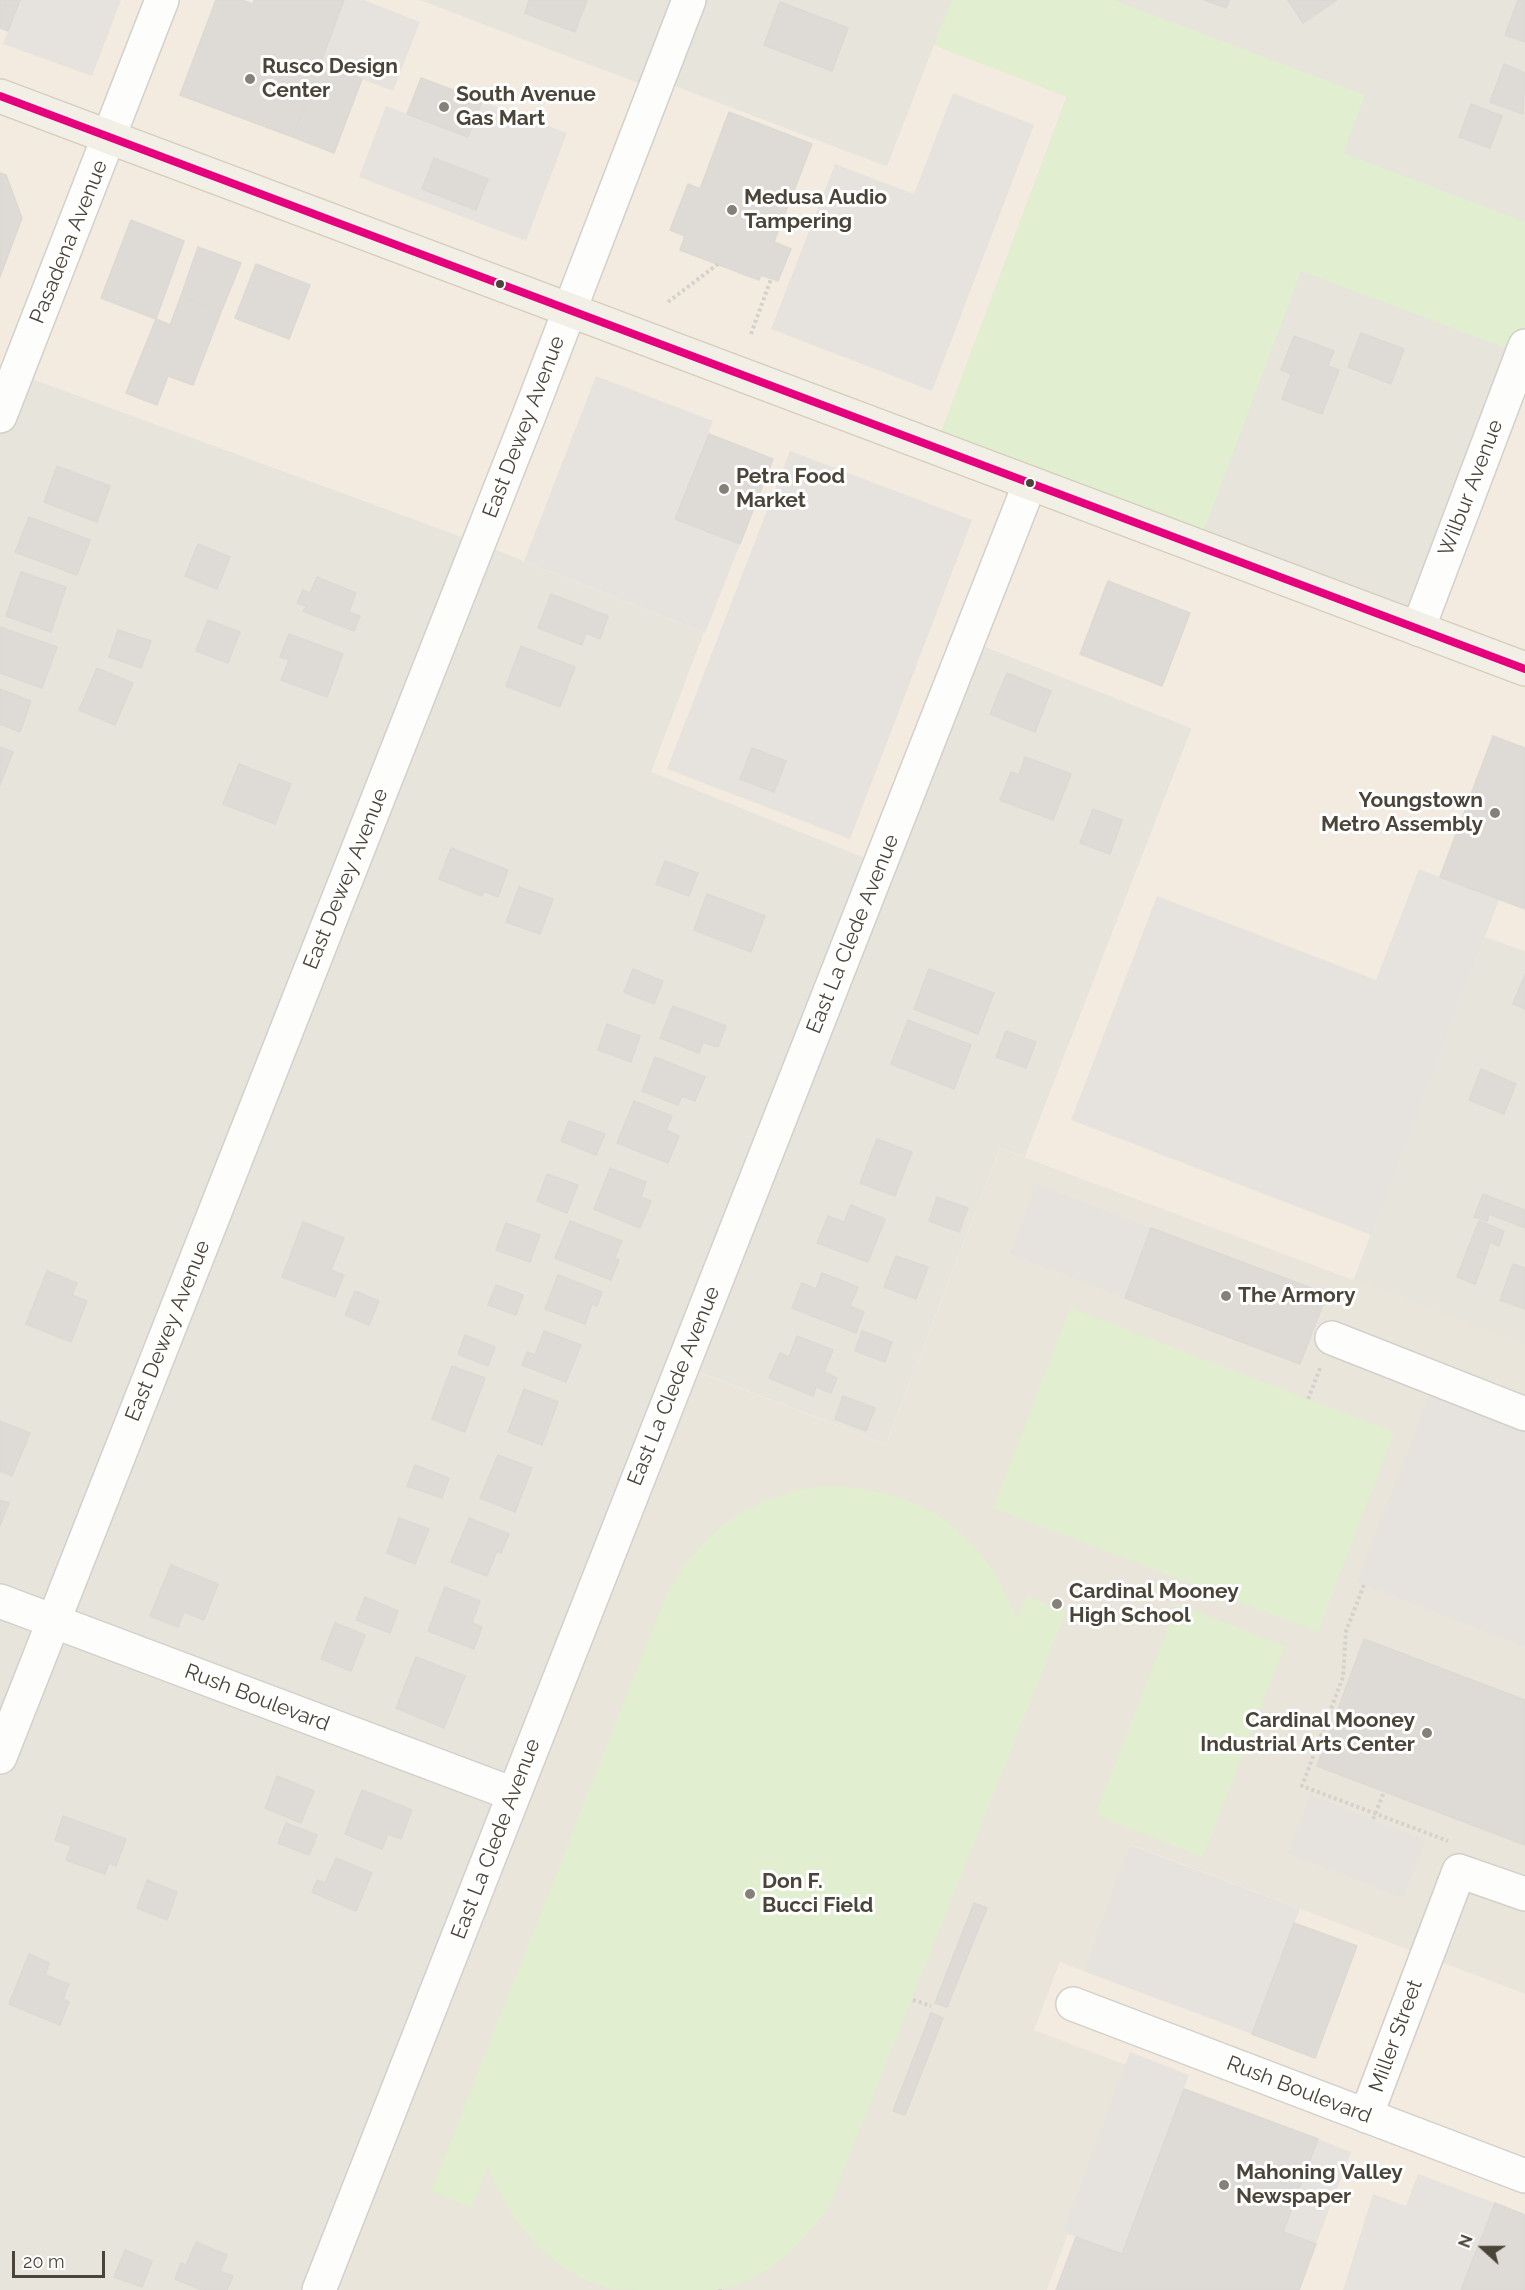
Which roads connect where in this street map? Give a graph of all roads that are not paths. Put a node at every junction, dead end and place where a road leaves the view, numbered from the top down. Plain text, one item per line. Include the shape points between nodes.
1 (162, 0) edge
2 (688, 0) edge
3 (0, 96) edge
4 (110, 137) junction
5 (570, 310) junction
6 (1525, 346) edge
7 (0, 416) edge
8 (1030, 483) junction
9 (1418, 629) junction
10 (1525, 669) edge
11 (1332, 1338) dead end
12 (1525, 1414) edge
13 (0, 1601) edge
14 (54, 1622) junction
15 (0, 1757) edge
16 (513, 1794) junction
17 (1525, 1894) edge
18 (1073, 2004) dead end
19 (1366, 2116) junction
20 (1525, 2176) edge
21 (319, 2290) edge

1 - 4 street, Pasadena Avenue
2 - 5 street, East Dewey Avenue
3 - 4 main road
4 - 5 main road
4 - 7 street, Pasadena Avenue
5 - 8 main road
5 - 14 street, East Dewey Avenue
6 - 9 street, Wilbur Avenue
8 - 9 main road
8 - 16 street, East La Clede Avenue
9 - 10 main road
11 - 12 street
13 - 14 street, Rush Boulevard
14 - 15 street, East Dewey Avenue
14 - 16 street, Rush Boulevard
16 - 21 street, East La Clede Avenue
17 - 19 street, Miller Street via 1459,1871
18 - 19 street, Rush Boulevard
19 - 20 street, Rush Boulevard

